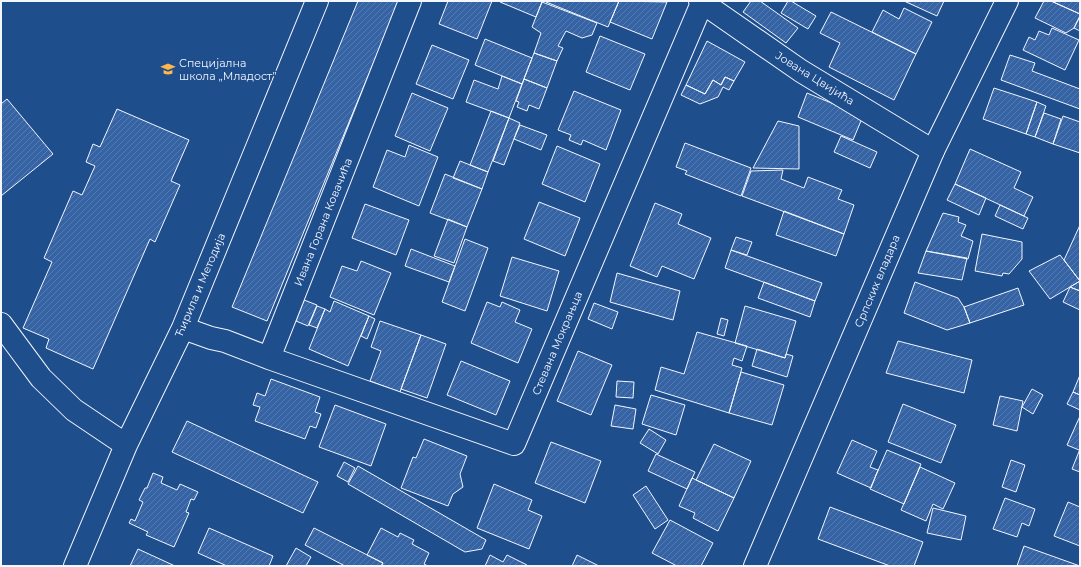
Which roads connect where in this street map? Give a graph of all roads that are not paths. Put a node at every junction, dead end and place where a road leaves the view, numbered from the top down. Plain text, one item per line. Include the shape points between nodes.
1 (317, 1) edge
2 (410, 1) edge
3 (1007, 1) edge
4 (701, 2) edge
5 (933, 151) junction
6 (1, 324) edge
7 (183, 328) junction
8 (269, 358) junction
9 (126, 446) junction
10 (75, 566) edge
11 (755, 566) edge

1 - 7 street, Ћирила и Методија
2 - 8 street, Ивана Горана Ковачића
3 - 5 street, Српских владара
4 - 5 street, Јована Цвијића via 801,71
4 - 8 street, Стевана Мокрањца via 514,444
5 - 11 street, Српских владара
6 - 9 street via 41,378 74,410
7 - 8 street
7 - 9 street, Ћирила и Методија
9 - 10 street, Ћирила и Методија

